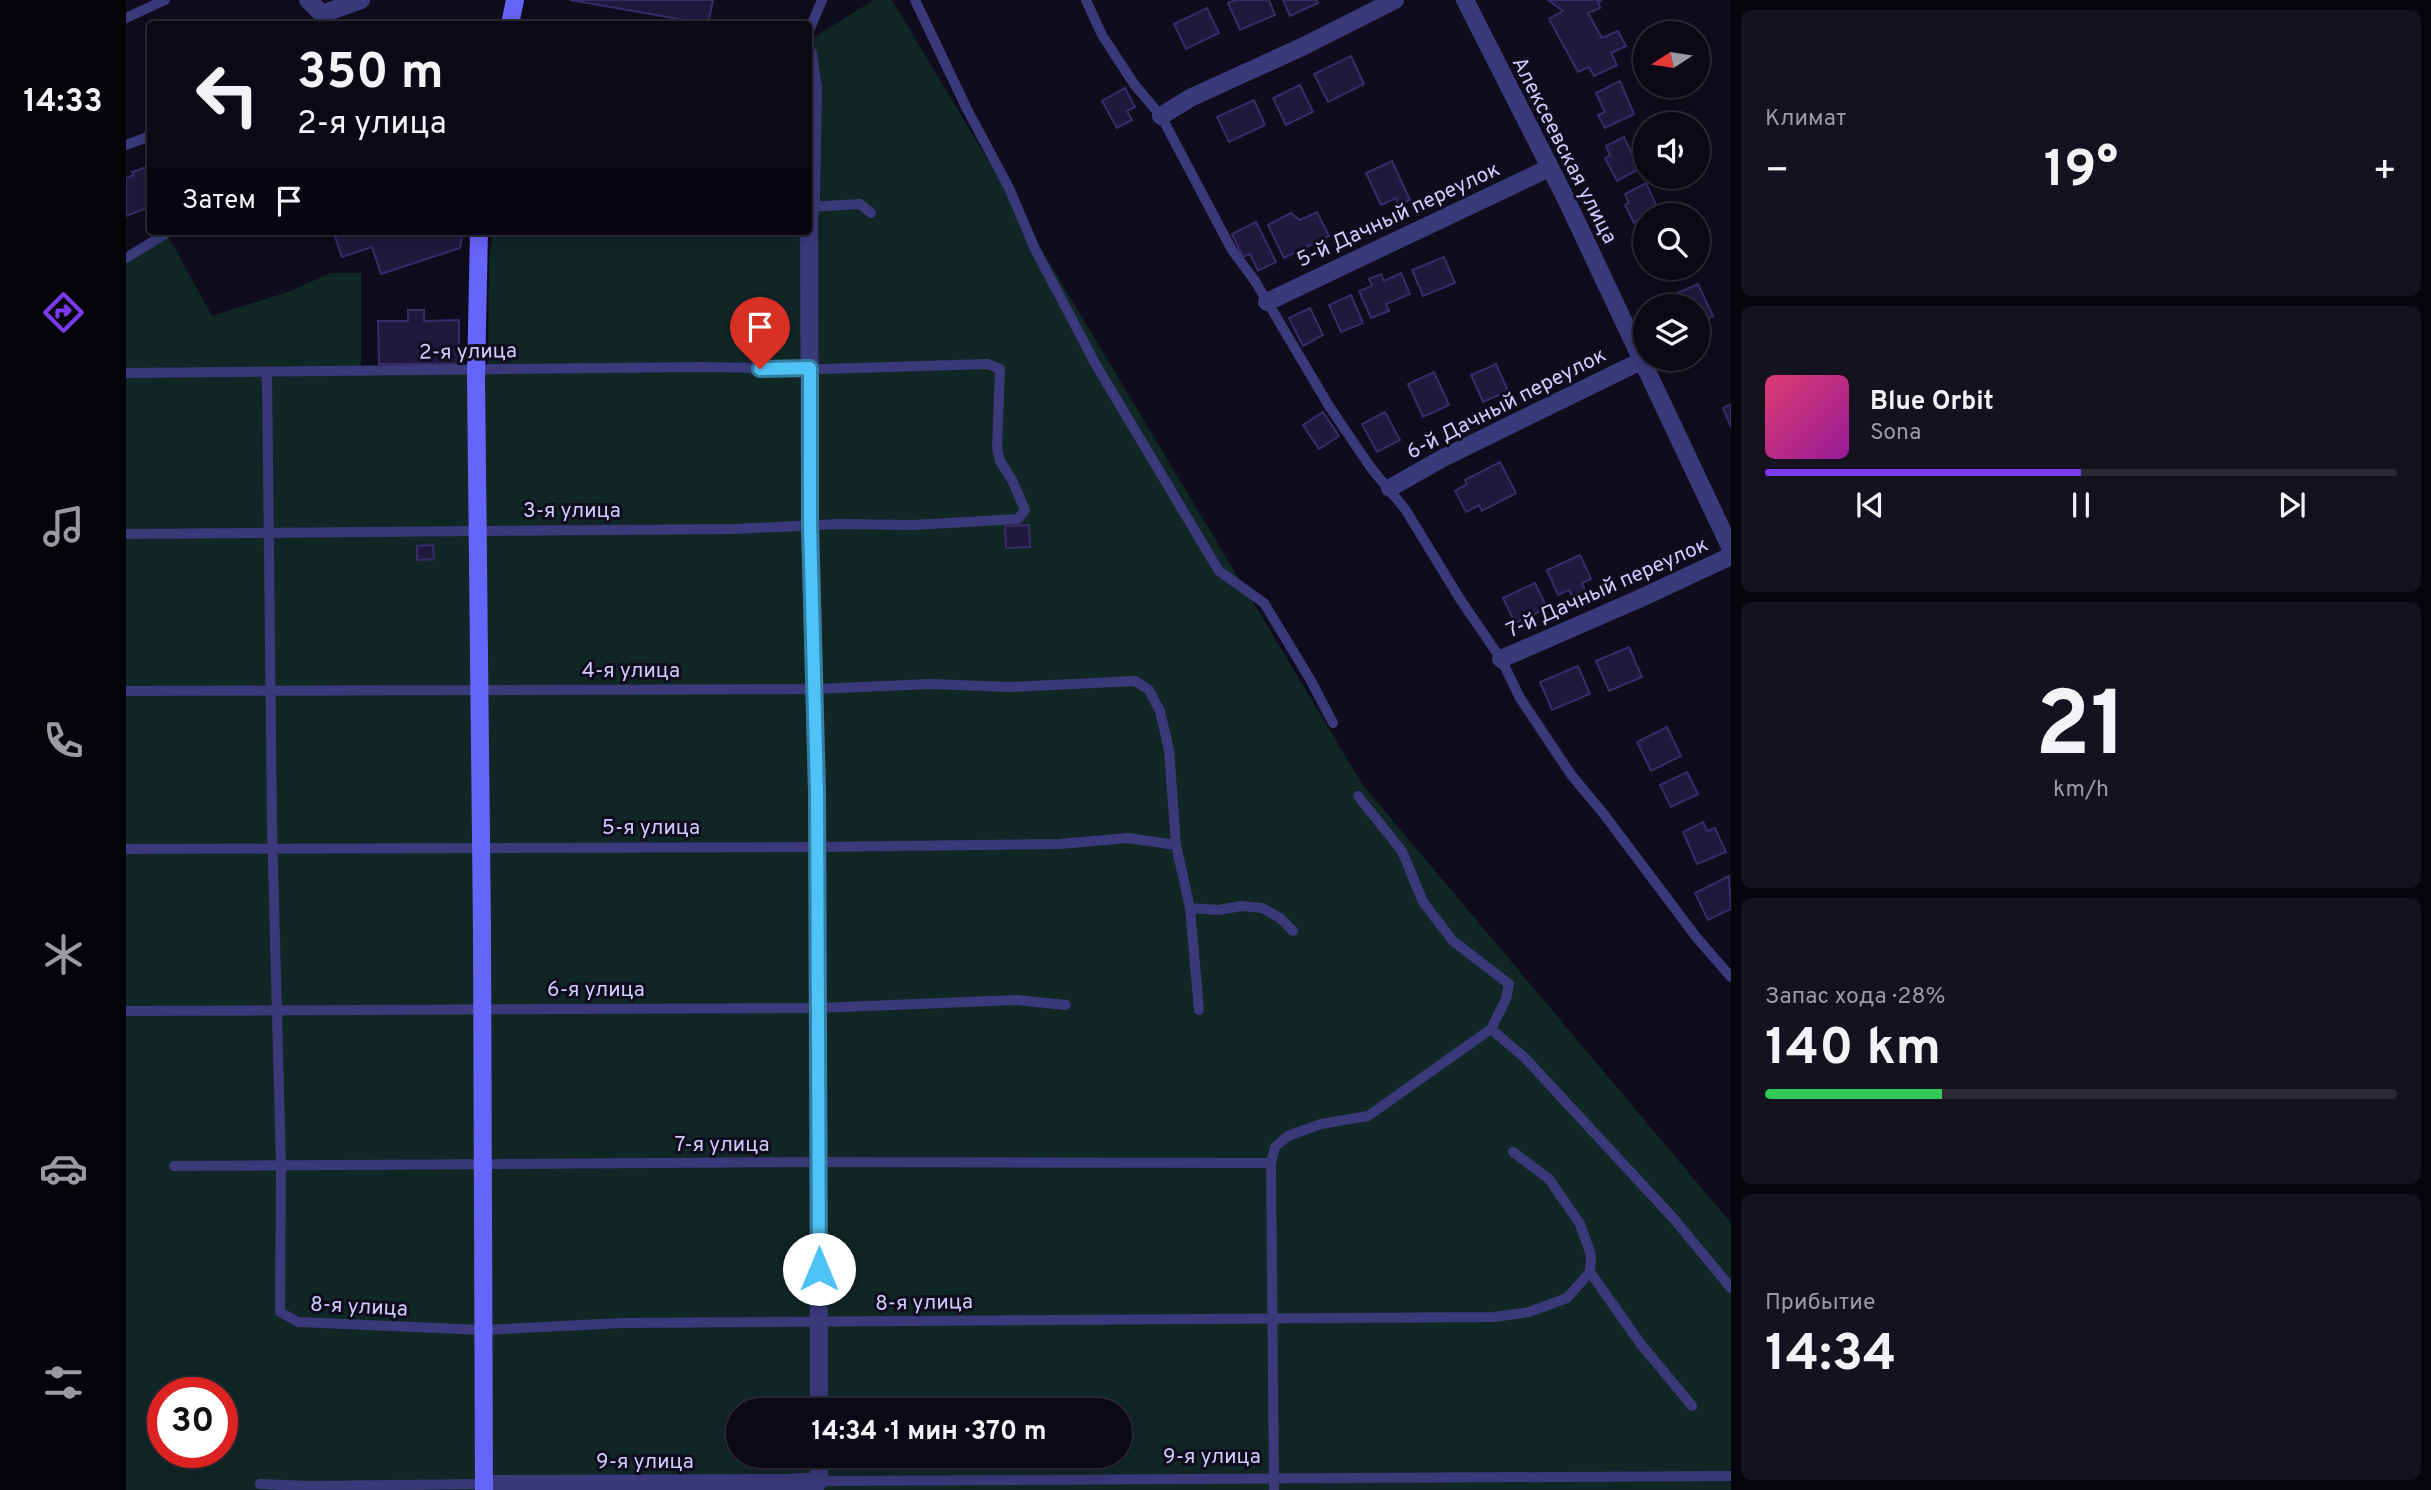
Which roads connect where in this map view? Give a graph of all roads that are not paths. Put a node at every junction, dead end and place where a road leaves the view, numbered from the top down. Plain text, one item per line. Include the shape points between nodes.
1 (165, 0) edge
2 (308, 0) edge
3 (361, 0) edge
4 (515, 0) edge
5 (822, 0) edge
6 (915, 0) edge
7 (1086, 0) edge
8 (1395, 0) edge
9 (1465, 0) edge
10 (126, 18) edge
11 (320, 19) edge
12 (511, 21) edge
13 (812, 24) edge
14 (812, 80) edge
15 (812, 116) edge
16 (1161, 116) junction
17 (147, 137) edge
18 (126, 145) edge
19 (1549, 168) junction
20 (812, 207) edge
21 (871, 213) dead end
22 (163, 235) edge
23 (479, 235) edge
24 (808, 235) edge
25 (126, 258) edge
26 (1267, 302) junction
27 (1633, 340) edge
28 (1633, 365) edge
29 (810, 368) junction
30 (1648, 371) edge
31 (267, 372) junction
32 (126, 373) edge
33 (476, 374) junction
34 (1390, 488) junction
35 (1018, 519) joint
36 (810, 525) junction
37 (478, 530) junction
38 (126, 534) edge
39 (269, 534) junction
40 (1731, 549) edge
41 (1731, 556) edge
42 (1501, 659) junction
43 (814, 689) junction
44 (479, 690) junction
45 (126, 691) edge
46 (270, 691) junction
47 (1333, 723) dead end
48 (1357, 796) dead end
49 (1176, 845) junction
50 (481, 847) junction
51 (816, 847) junction
52 (273, 848) junction
53 (126, 849) edge
54 (1190, 908) junction
55 (1293, 931) dead end
56 (1731, 977) edge
57 (1066, 1004) dead end
58 (482, 1008) junction
59 (818, 1008) junction
60 (277, 1009) junction
61 (126, 1010) edge
62 (1199, 1010) dead end
63 (1490, 1029) junction
64 (1513, 1152) dead end
65 (818, 1162) junction
66 (1270, 1163) junction
67 (483, 1165) junction
68 (174, 1166) dead end
69 (281, 1166) junction
70 (1590, 1272) junction
71 (1731, 1288) edge
72 (1272, 1319) junction
73 (819, 1322) junction
74 (483, 1330) junction
75 (819, 1398) edge
76 (1692, 1406) dead end
77 (1731, 1476) edge
78 (260, 1484) dead end
79 (1274, 1484) edge
80 (819, 1485) edge
81 (484, 1487) edge

1 - 10 lane
2 - 11 street
3 - 11 street
4 - 12 street
5 - 13 lane
6 - 47 lane via 1102,377 1219,570 1264,603
7 - 16 lane via 1102,35
8 - 16 street
9 - 19 street, Алексеевская улица
14 - 15 street
16 - 26 lane via 1232,250
17 - 18 lane
19 - 26 street, 5-й Дачный переулок
19 - 27 street, Алексеевская улица
20 - 21 lane via 860,204
22 - 25 lane
23 - 33 street
24 - 29 street
26 - 34 lane via 1329,406
28 - 34 street, 6-й Дачный переулок
29 - 33 lane, 2-я улица
29 - 35 lane, 2-я улица via 988,364 1000,369 997,447 1025,510
29 - 36 street
30 - 40 street, Алексеевская улица
31 - 32 lane, 2-я улица
31 - 33 lane, 2-я улица
31 - 39 lane
33 - 37 street
34 - 42 lane
35 - 36 lane, 3-я улица
36 - 37 lane, 3-я улица
36 - 43 street
37 - 39 lane, 3-я улица
37 - 44 street
38 - 39 lane, 3-я улица
39 - 46 lane
41 - 42 street, 7-й Дачный переулок
42 - 56 lane via 1520,698 1572,776
43 - 44 lane, 4-я улица
43 - 49 lane, 4-я улица via 1135,681 1149,690 1160,711 1169,750
43 - 51 street
44 - 46 lane, 4-я улица
44 - 50 street
45 - 46 lane, 4-я улица
46 - 52 lane
48 - 63 lane via 1402,850 1423,902 1453,941 1509,984
49 - 51 lane, 5-я улица via 1128,838 1059,844
49 - 54 lane
50 - 51 lane, 5-я улица
50 - 52 lane, 5-я улица
50 - 58 street
51 - 59 street
52 - 53 lane, 5-я улица
52 - 60 lane
54 - 55 lane via 1262,908
54 - 62 lane
57 - 59 lane, 6-я улица via 1016,1000
58 - 59 lane, 6-я улица
58 - 60 lane, 6-я улица
58 - 67 street
59 - 65 street
60 - 61 lane, 6-я улица
60 - 69 lane
63 - 66 lane via 1368,1116 1321,1124 1288,1136 1275,1147
63 - 71 lane via 1525,1058 1674,1219
64 - 70 lane via 1549,1179 1580,1224 1591,1255
65 - 66 lane, 7-я улица
65 - 67 lane, 7-я улица
65 - 73 street
66 - 72 lane
67 - 69 lane, 7-я улица
67 - 74 street
68 - 69 lane, 7-я улица
69 - 74 lane, 8-я улица via 280,1312 298,1322
70 - 72 lane, 8-я улица via 1567,1298 1494,1317
70 - 76 lane
72 - 73 lane, 8-я улица
72 - 79 lane
73 - 74 lane, 8-я улица
73 - 75 street
74 - 81 street
77 - 79 lane, 9-я улица
78 - 81 lane
79 - 80 lane, 9-я улица
80 - 81 street, 9-я улица

